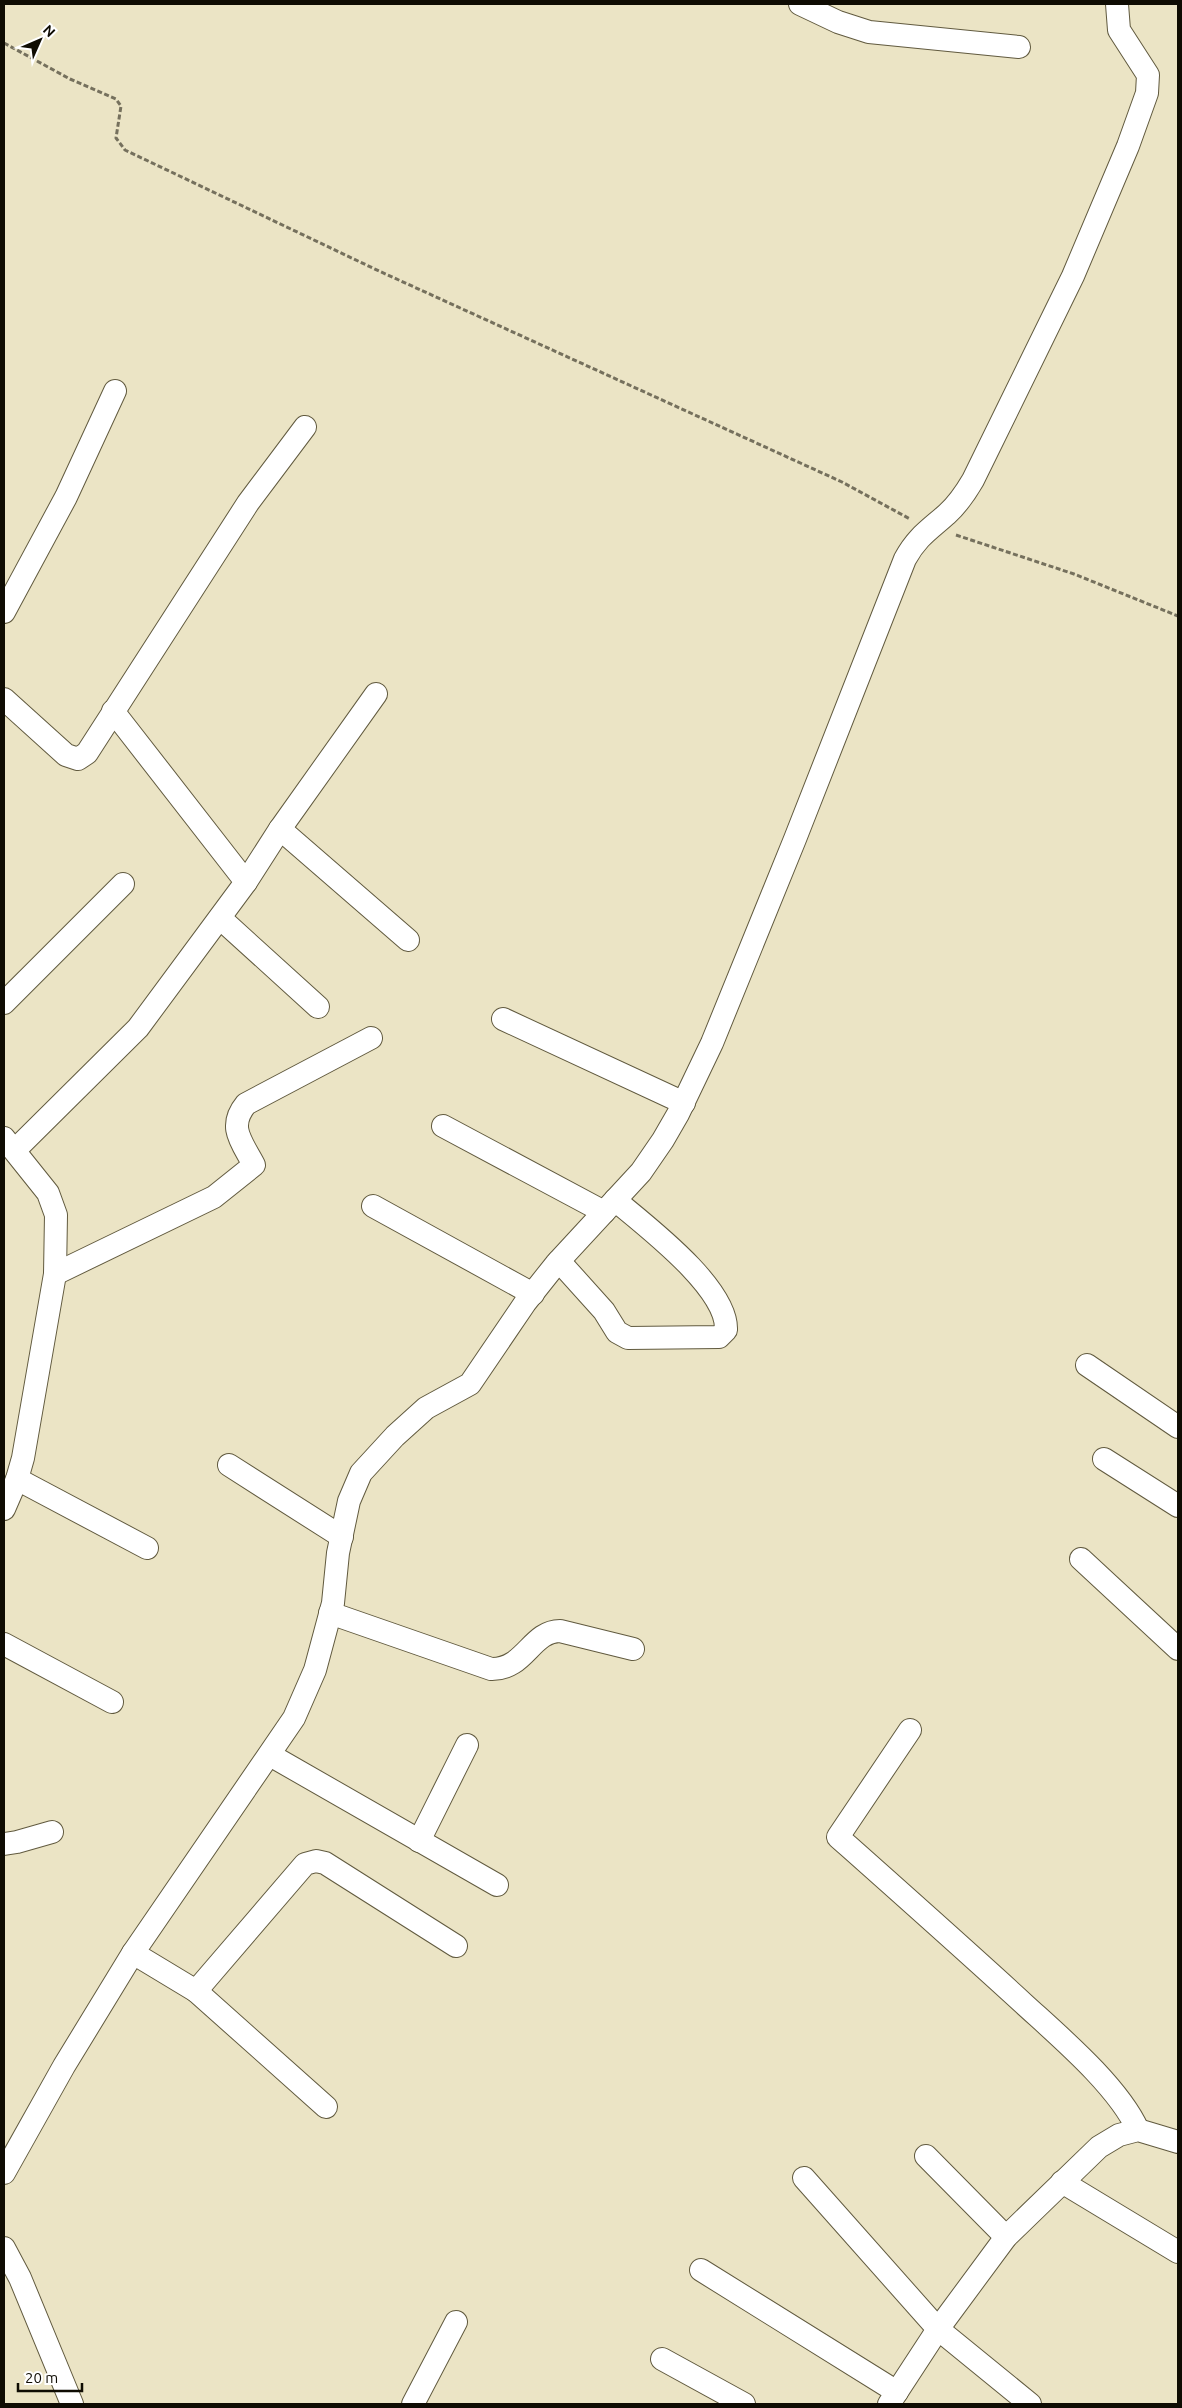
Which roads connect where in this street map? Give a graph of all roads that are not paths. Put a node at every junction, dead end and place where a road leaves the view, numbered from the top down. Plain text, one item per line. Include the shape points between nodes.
1 (800, 4) edge
2 (1118, 4) edge
3 (1019, 47) dead end
4 (115, 391) dead end
5 (304, 427) dead end
6 (4, 612) edge
7 (376, 694) dead end
8 (4, 699) edge
9 (113, 711) junction
10 (280, 829) junction
11 (246, 882) junction
12 (124, 884) dead end
13 (220, 918) junction
14 (408, 940) dead end
15 (4, 1003) edge
16 (318, 1007) dead end
17 (503, 1019) dead end
18 (371, 1038) dead end
19 (684, 1103) junction
20 (443, 1126) dead end
21 (7, 1142) edge
22 (373, 1206) dead end
23 (610, 1206) junction
24 (559, 1261) junction
25 (55, 1274) junction
26 (533, 1294) junction
27 (1088, 1365) dead end
28 (1178, 1428) edge
29 (1104, 1459) dead end
30 (230, 1464) dead end
31 (9, 1492) edge
32 (1178, 1506) edge
33 (342, 1537) junction
34 (147, 1548) dead end
35 (1081, 1559) dead end
36 (330, 1613) junction
37 (4, 1644) edge
38 (633, 1649) dead end
39 (1178, 1649) edge
40 (112, 1702) dead end
41 (910, 1730) dead end
42 (466, 1745) dead end
43 (270, 1755) junction
44 (52, 1832) dead end
45 (419, 1841) junction
46 (4, 1844) edge
47 (497, 1885) dead end
48 (456, 1946) dead end
49 (133, 1953) junction
50 (196, 1990) junction
51 (326, 2107) dead end
52 (1138, 2130) junction
53 (1178, 2142) edge
54 (926, 2156) dead end
55 (4, 2173) edge
56 (804, 2178) dead end
57 (1062, 2182) junction
58 (1006, 2238) junction
59 (4, 2248) edge
60 (1178, 2252) edge
61 (701, 2270) dead end
62 (456, 2322) dead end
63 (938, 2329) junction
64 (662, 2359) dead end
65 (893, 2398) edge
66 (72, 2404) edge
67 (413, 2404) edge
68 (744, 2404) edge
69 (1030, 2404) edge

1 - 3 street via 838,22 870,32
2 - 19 street via 1119,30 1148,75 1148,93 1073,276 974,480 962,497 913,544 905,559 795,839 712,1043
4 - 6 street via 66,497
5 - 9 street via 248,503
7 - 10 street
8 - 9 street via 66,756 78,759 87,753
9 - 11 street
10 - 11 street
10 - 14 street
11 - 13 street
12 - 15 street
13 - 16 street
13 - 21 street via 138,1028
17 - 19 street
18 - 25 street via 246,1104 237,1115 236,1129 254,1165 214,1197
19 - 23 street via 641,1172
20 - 23 street
21 - 25 street via 48,1193 56,1215
22 - 26 street
23 - 24 street
23 - 24 street via 695,1270 727,1320 726,1330 719,1337 628,1338 617,1332 604,1311
24 - 26 street
25 - 31 street via 24,1458
26 - 33 street via 470,1384 426,1408 361,1473 349,1501
27 - 28 street
29 - 32 street
30 - 33 street
31 - 34 street
33 - 36 street
35 - 39 street
36 - 38 street via 491,1669 510,1666 552,1631
36 - 43 street via 309,1688
37 - 40 street
41 - 52 street via 838,1837 1057,2035 1115,2094 1131,2113
42 - 45 street
43 - 45 street
43 - 49 street
44 - 46 street
45 - 47 street
48 - 50 street via 326,1863 316,1861 305,1864
49 - 50 street
49 - 55 street
50 - 51 street
52 - 53 street
52 - 57 street via 1119,2134 1099,2147
54 - 58 street
56 - 63 street
57 - 58 street
57 - 60 street
58 - 63 street
59 - 66 street via 20,2278
61 - 65 street
62 - 67 street
63 - 65 street
63 - 69 street
64 - 68 street

